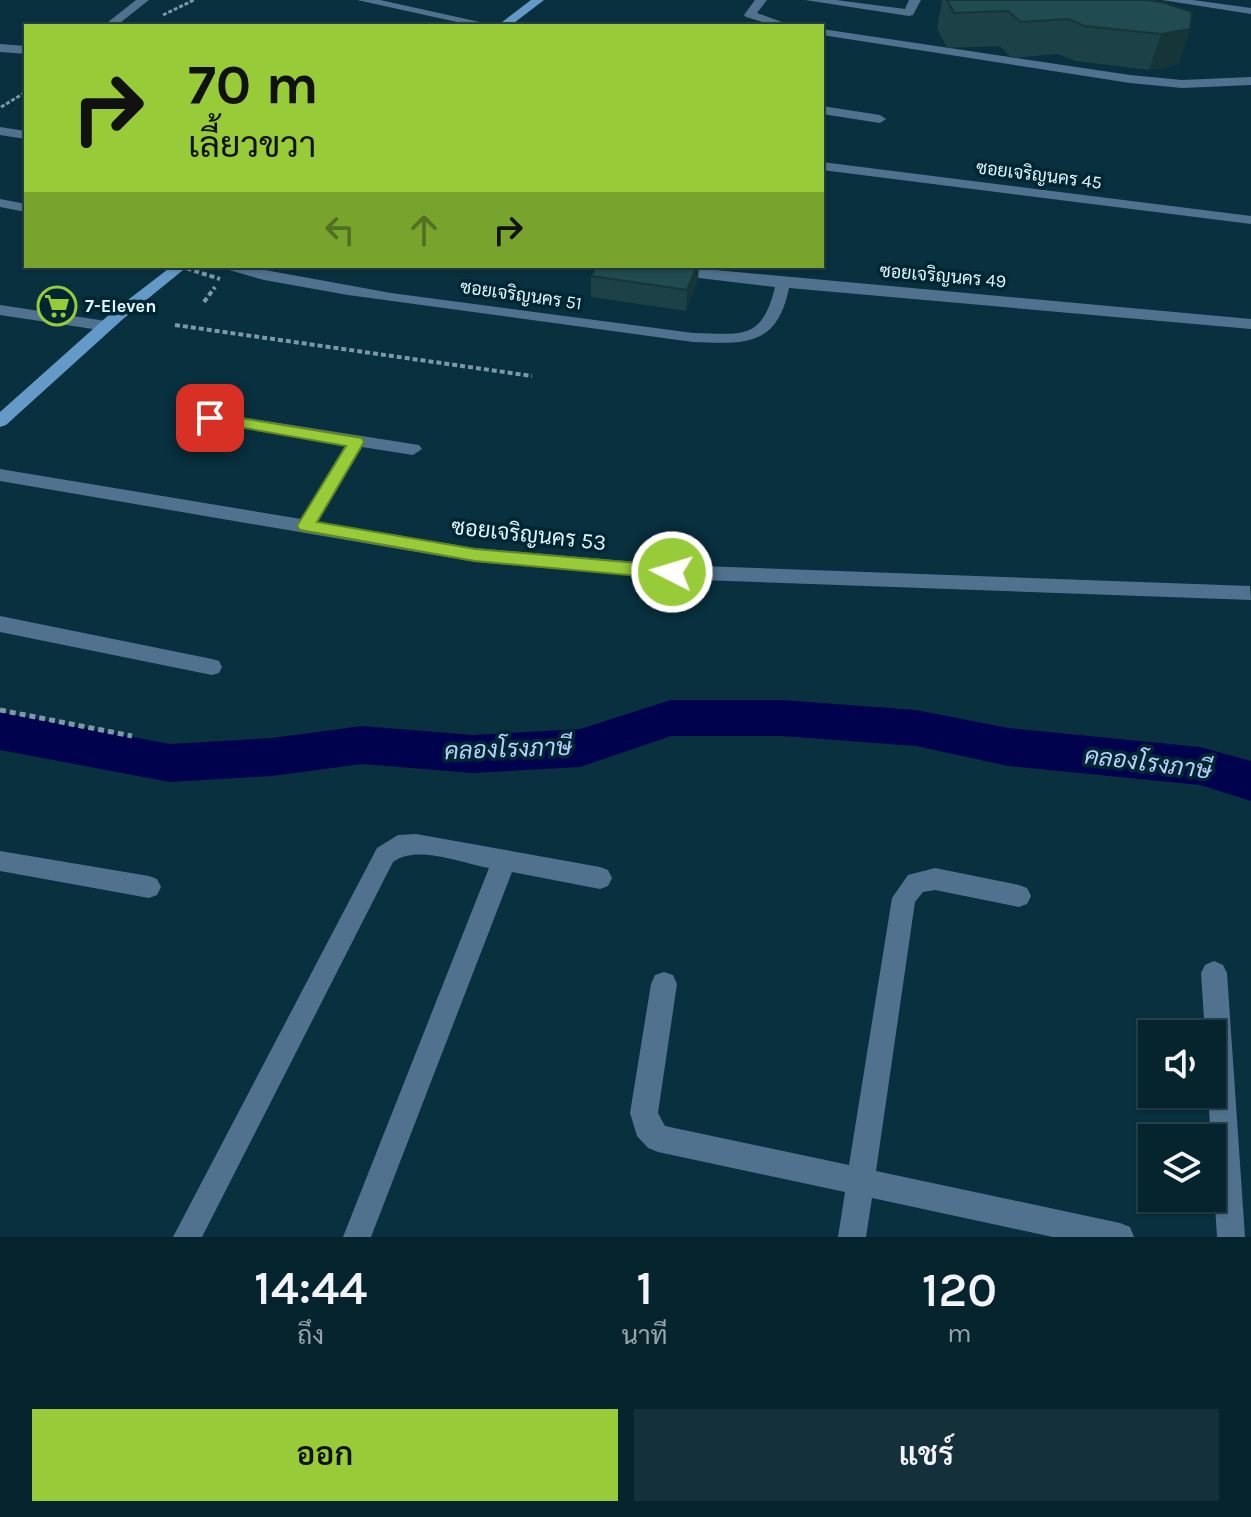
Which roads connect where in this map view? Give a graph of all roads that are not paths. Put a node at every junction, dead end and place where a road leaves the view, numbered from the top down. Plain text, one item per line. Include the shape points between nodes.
1 (143, 0) edge
2 (363, 0) edge
3 (538, 0) edge
4 (741, 0) edge
5 (811, 0) edge
6 (915, 0) edge
7 (1168, 0) edge
8 (759, 1) edge
9 (1251, 11) edge
10 (112, 24) edge
11 (482, 24) edge
12 (506, 24) edge
13 (780, 24) edge
14 (902, 29) junction
15 (824, 32) edge
16 (0, 48) edge
17 (24, 50) edge
18 (1251, 81) edge
19 (824, 110) edge
20 (880, 119) dead end
21 (0, 131) edge
22 (24, 135) edge
23 (824, 166) edge
24 (0, 203) edge
25 (24, 208) edge
26 (1251, 220) edge
27 (178, 268) edge
28 (650, 268) edge
29 (221, 273) edge
30 (783, 283) junction
31 (0, 310) edge
32 (1251, 324) edge
33 (106, 326) junction
34 (210, 418) dead end
35 (0, 421) edge
36 (356, 442) junction
37 (413, 449) dead end
38 (0, 475) edge
39 (306, 526) junction
40 (1250, 593) edge
41 (0, 624) edge
42 (212, 667) dead end
43 (0, 861) edge
44 (504, 861) junction
45 (600, 878) dead end
46 (149, 887) dead end
47 (1019, 896) dead end
48 (1214, 973) dead end
49 (664, 984) dead end
50 (858, 1179) junction
51 (187, 1237) edge
52 (357, 1237) edge
53 (852, 1237) edge
54 (1120, 1237) edge
55 (1231, 1237) edge

1 - 10 street
2 - 11 street
3 - 12 main road
4 - 8 street
5 - 14 street
6 - 14 street
7 - 9 street
8 - 13 street via 750,15
14 - 15 street
14 - 18 street via 1130,79 1182,84
16 - 17 street
19 - 20 street
21 - 22 street
23 - 26 street, ซอยเจริญนคร 45
24 - 25 street
27 - 33 main road
28 - 30 street, ซอยเจริญนคร 49
29 - 30 street, ซอยเจริญนคร 51 via 725,338 762,331 771,322
30 - 32 street, ซอยเจริญนคร 49
31 - 33 street
33 - 35 main road
34 - 36 street
36 - 37 street
36 - 39 street
38 - 39 street, ซอยเจริญนคร 53
39 - 40 street, ซอยเจริญนคร 53 via 475,555 672,572
41 - 42 street
43 - 46 street
44 - 45 street
44 - 51 street via 416,844 398,845 385,855
44 - 52 street
47 - 50 street via 935,879 916,883 904,898
48 - 55 street
49 - 50 street via 644,1113 658,1138
50 - 53 street
50 - 54 street

